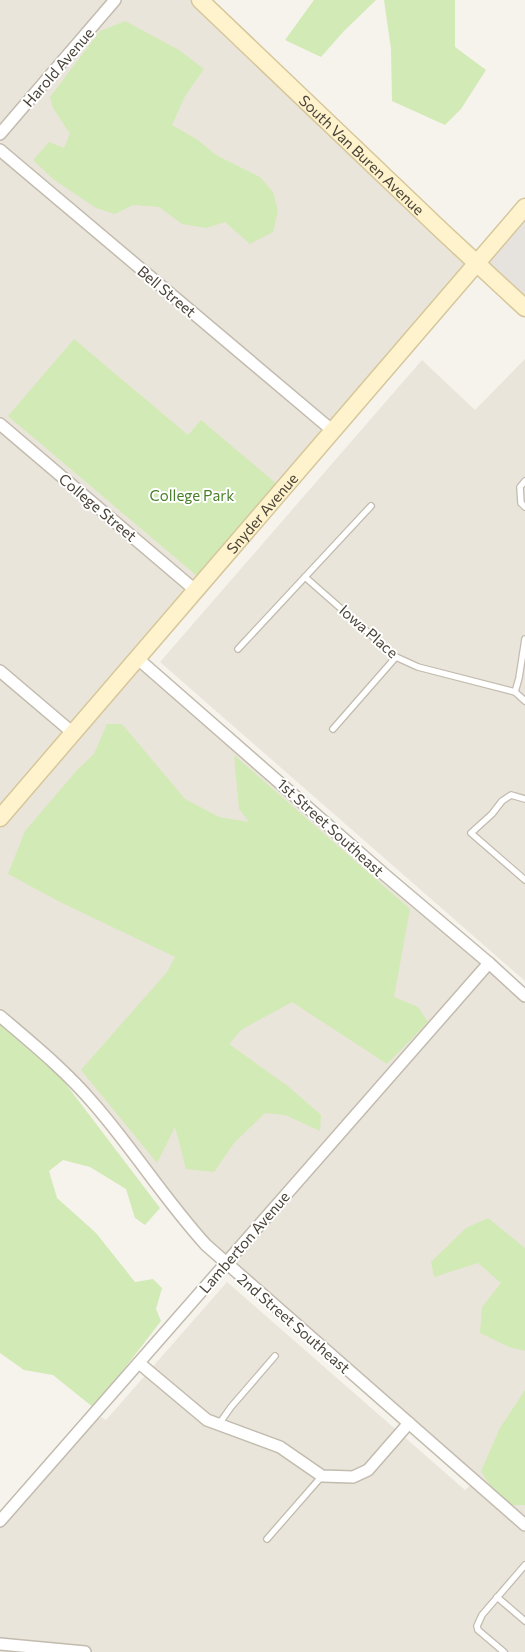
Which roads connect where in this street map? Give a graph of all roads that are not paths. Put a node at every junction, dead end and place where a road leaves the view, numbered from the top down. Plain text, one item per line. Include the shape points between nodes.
1 (115, 0) edge
2 (200, 0) edge
3 (0, 134) edge
4 (0, 150) edge
5 (525, 207) edge
6 (476, 263) junction
7 (525, 308) edge
8 (0, 424) edge
9 (333, 431) junction
10 (525, 481) edge
11 (371, 506) dead end
12 (525, 507) edge
13 (304, 576) junction
14 (195, 590) junction
15 (525, 639) edge
16 (238, 649) dead end
17 (396, 657) junction
18 (137, 658) junction
19 (0, 671) edge
20 (515, 692) junction
21 (525, 701) edge
22 (333, 729) dead end
23 (73, 733) junction
24 (525, 799) edge
25 (0, 818) edge
26 (525, 880) edge
27 (489, 963) junction
28 (525, 996) edge
29 (0, 1016) edge
30 (226, 1263) junction
31 (274, 1356) dead end
32 (139, 1363) junction
33 (409, 1423) junction
34 (219, 1424) junction
35 (322, 1476) junction
36 (0, 1521) edge
37 (525, 1525) edge
38 (268, 1539) dead end
39 (525, 1565) edge
40 (497, 1597) junction
41 (525, 1621) edge
42 (0, 1644) edge
43 (85, 1652) edge
44 (504, 1652) edge

1 - 3 street, Harold Avenue
2 - 6 main road, South Van Buren Avenue
4 - 9 street, Bell Street
5 - 6 main road, Snyder Avenue
6 - 7 main road, South Van Buren Avenue
6 - 9 main road, Snyder Avenue
8 - 14 street, College Street
9 - 14 main road, Snyder Avenue
10 - 12 lane via 520,487 521,503
11 - 13 lane
13 - 16 lane
13 - 17 lane, Iowa Place
14 - 18 main road, Snyder Avenue
15 - 20 lane
17 - 20 lane, Iowa Place via 418,667
17 - 22 lane
18 - 23 main road, Snyder Avenue
18 - 27 street, 1st Street Southeast
19 - 23 street
20 - 21 lane, Iowa Place
23 - 25 main road, Snyder Avenue
24 - 26 lane via 511,795 506,798 471,833
27 - 28 street, 1st Street Southeast
27 - 30 street, Lamberton Avenue
29 - 30 street, 2nd Street Southeast via 52,1060 94,1103 181,1218
30 - 32 street, Lamberton Avenue
30 - 33 street, 2nd Street Southeast
31 - 34 lane
32 - 34 street via 207,1420
32 - 36 street, Lamberton Avenue
33 - 35 street via 368,1470 353,1477
33 - 37 street, 2nd Street Southeast
34 - 35 street via 280,1447
35 - 38 lane
39 - 40 lane
40 - 41 lane
40 - 44 lane via 477,1626
42 - 43 street

